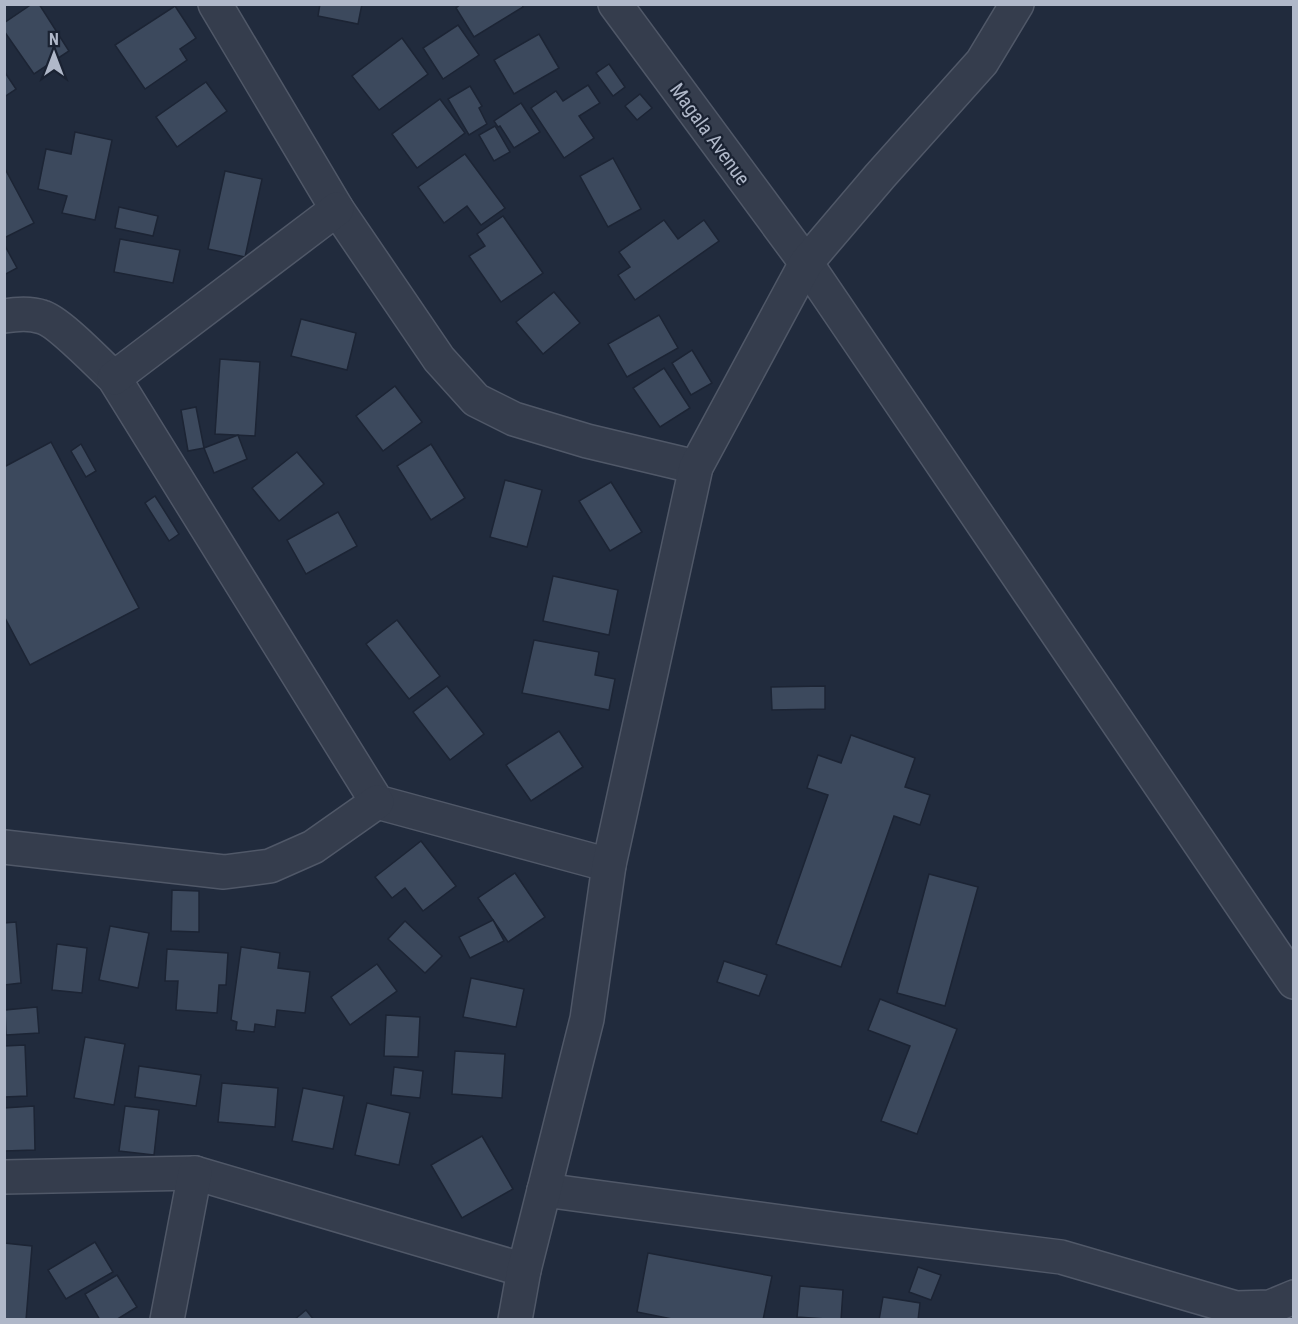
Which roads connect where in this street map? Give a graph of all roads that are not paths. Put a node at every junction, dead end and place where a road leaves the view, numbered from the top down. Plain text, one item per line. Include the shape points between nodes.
1 (215, 4) edge
2 (615, 4) edge
3 (1017, 4) edge
4 (337, 209) junction
5 (806, 263) junction
6 (4, 316) edge
7 (114, 378) junction
8 (696, 467) junction
9 (377, 802) junction
10 (4, 847) edge
11 (609, 865) junction
12 (1293, 982) edge
13 (195, 1173) junction
14 (4, 1177) edge
15 (544, 1190) junction
16 (524, 1270) junction
17 (1293, 1297) edge
18 (167, 1320) edge
19 (515, 1320) edge

1 - 4 street
2 - 5 street, Magala Avenue
3 - 5 street via 982,62
4 - 7 street
4 - 8 street via 439,360 476,400 514,419
5 - 8 street
5 - 12 street, Magala Avenue
6 - 7 street via 43,317
7 - 9 street
8 - 11 street
9 - 10 street via 314,847 270,866 236,871
9 - 11 street
11 - 15 street via 587,1019
13 - 14 street
13 - 16 street
13 - 18 street
15 - 16 street
15 - 17 street via 1061,1257 1236,1308 1270,1307
16 - 19 street

